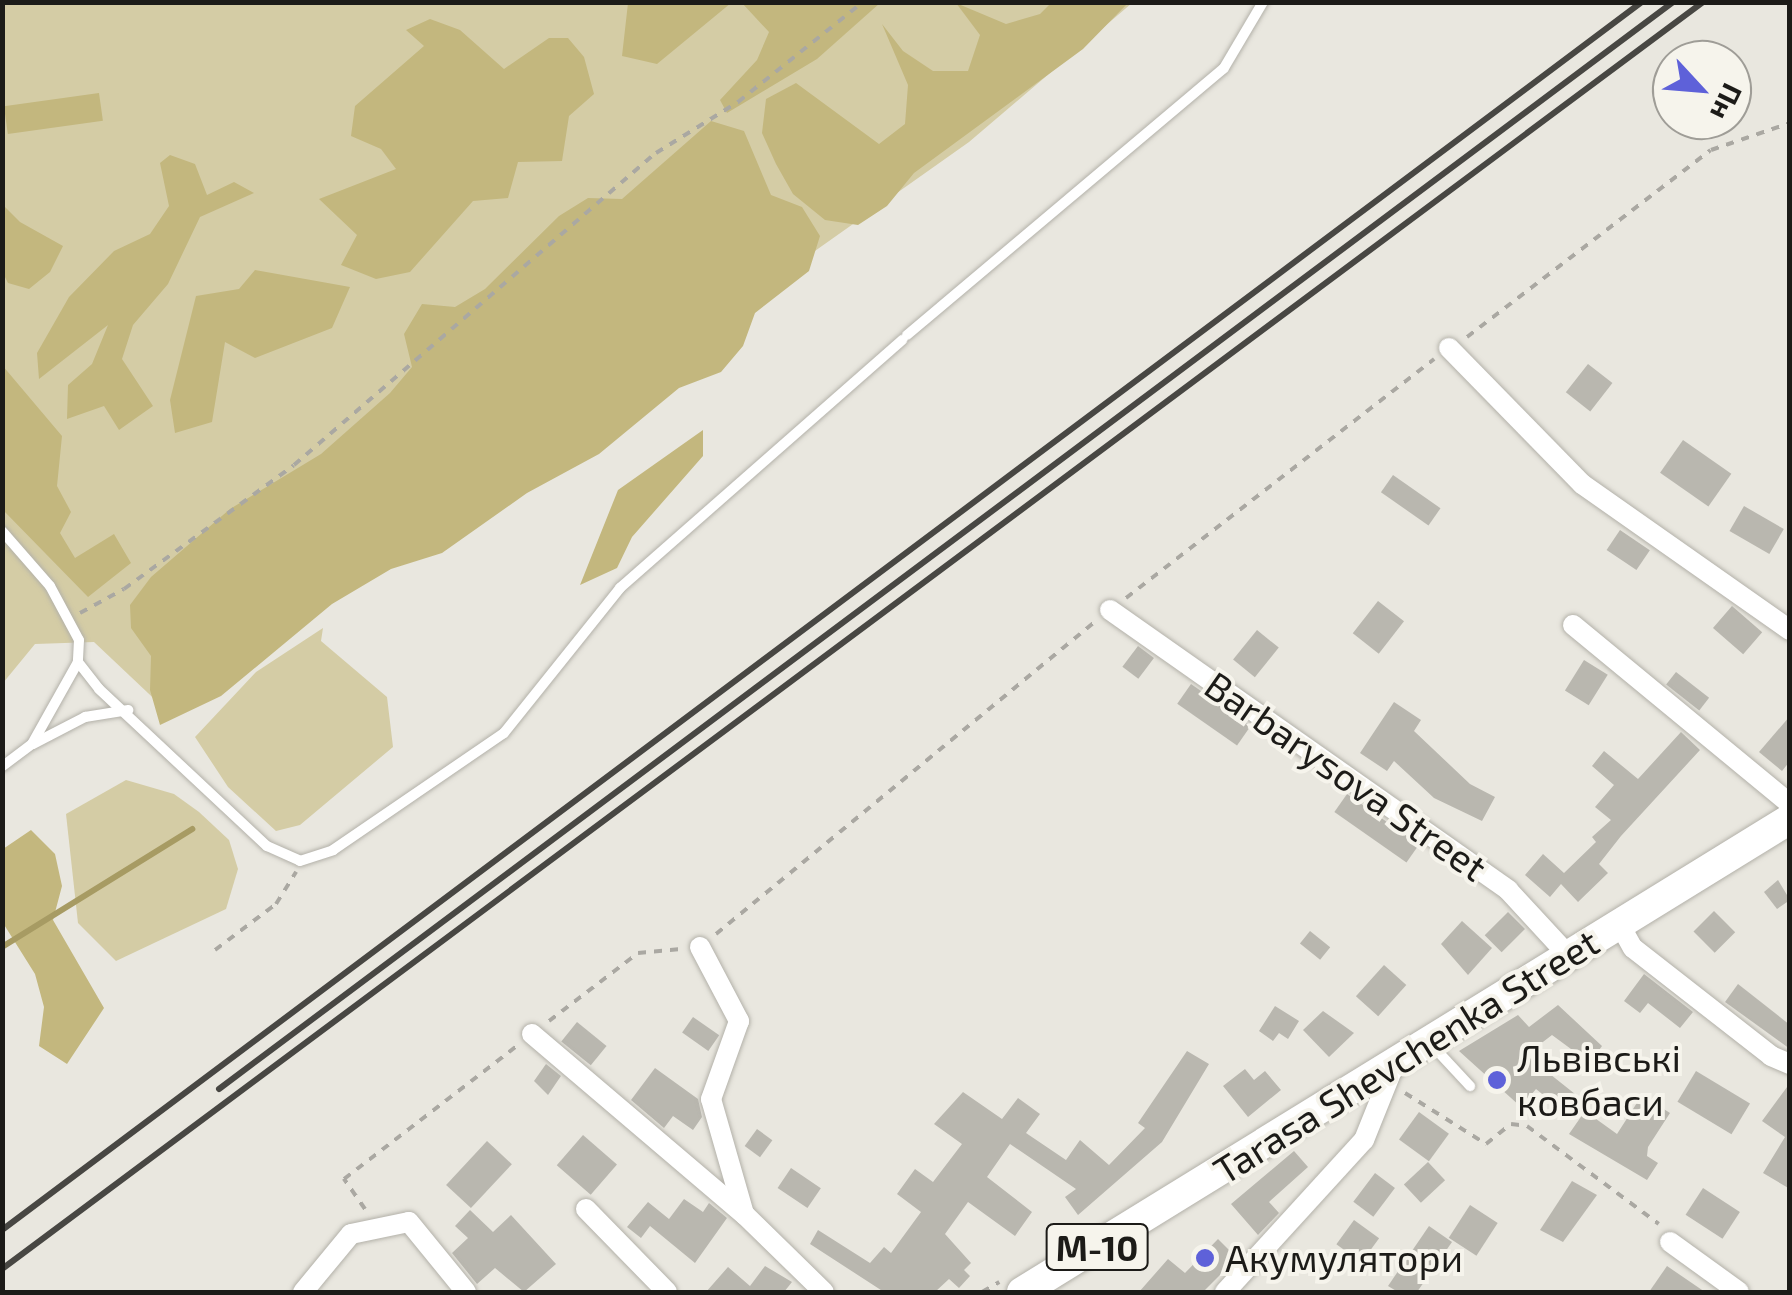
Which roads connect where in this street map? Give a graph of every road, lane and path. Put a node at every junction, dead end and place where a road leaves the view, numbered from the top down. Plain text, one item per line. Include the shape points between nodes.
1 (863, 2) edge
2 (1263, 2) edge
3 (1790, 123) edge
4 (1449, 348) junction
5 (2, 531) edge
6 (1110, 610) junction
7 (71, 618) junction
8 (1574, 624) dead end
9 (1790, 630) edge
10 (78, 662) junction
11 (128, 710) junction
12 (32, 744) junction
13 (2, 767) edge
14 (1787, 823) edge
15 (300, 860) junction
16 (1620, 925) junction
17 (700, 947) junction
18 (215, 950) dead end
19 (1569, 956) junction
20 (532, 1034) junction
21 (1429, 1042) junction
22 (1790, 1064) edge
23 (1391, 1075) junction
24 (1470, 1086) dead end
25 (586, 1209) dead end
26 (745, 1216) junction
27 (378, 1228) junction
28 (1670, 1242) joint
29 (303, 1292) edge
30 (466, 1292) edge
31 (667, 1292) edge
32 (824, 1292) edge
33 (1022, 1292) edge
34 (1225, 1292) edge
35 (1739, 1292) edge

1 - 7 path via 738,102 656,153 294,465 124,588
2 - 15 lane via 1224,68 620,588 504,733 333,850
3 - 4 path via 1711,150
4 - 6 path
4 - 9 street via 1582,484
5 - 7 lane
6 - 17 path
6 - 19 street, Barbarysova Street via 1508,890
7 - 10 lane
8 - 14 street
10 - 11 lane via 99,690
10 - 12 lane
11 - 12 lane via 85,717
11 - 15 lane via 268,846
12 - 13 lane
14 - 16 main road, Tarasa Shevchenka Street / М-10
15 - 18 path via 287,892
16 - 19 main road, Tarasa Shevchenka Street / М-10
16 - 22 street via 1633,948
17 - 20 path via 638,953
17 - 26 street via 738,1021 711,1099
19 - 21 main road, Tarasa Shevchenka Street / М-10
20 - 26 street
20 - 27 path via 344,1178
21 - 23 main road, Tarasa Shevchenka Street / М-10
21 - 24 lane
23 - 28 path via 1486,1144 1511,1124 1527,1126 1667,1230
23 - 33 main road, Tarasa Shevchenka Street / М-10
23 - 34 street via 1364,1140
25 - 31 street
26 - 32 street
27 - 29 street via 351,1234
27 - 30 street via 409,1222
28 - 35 street

